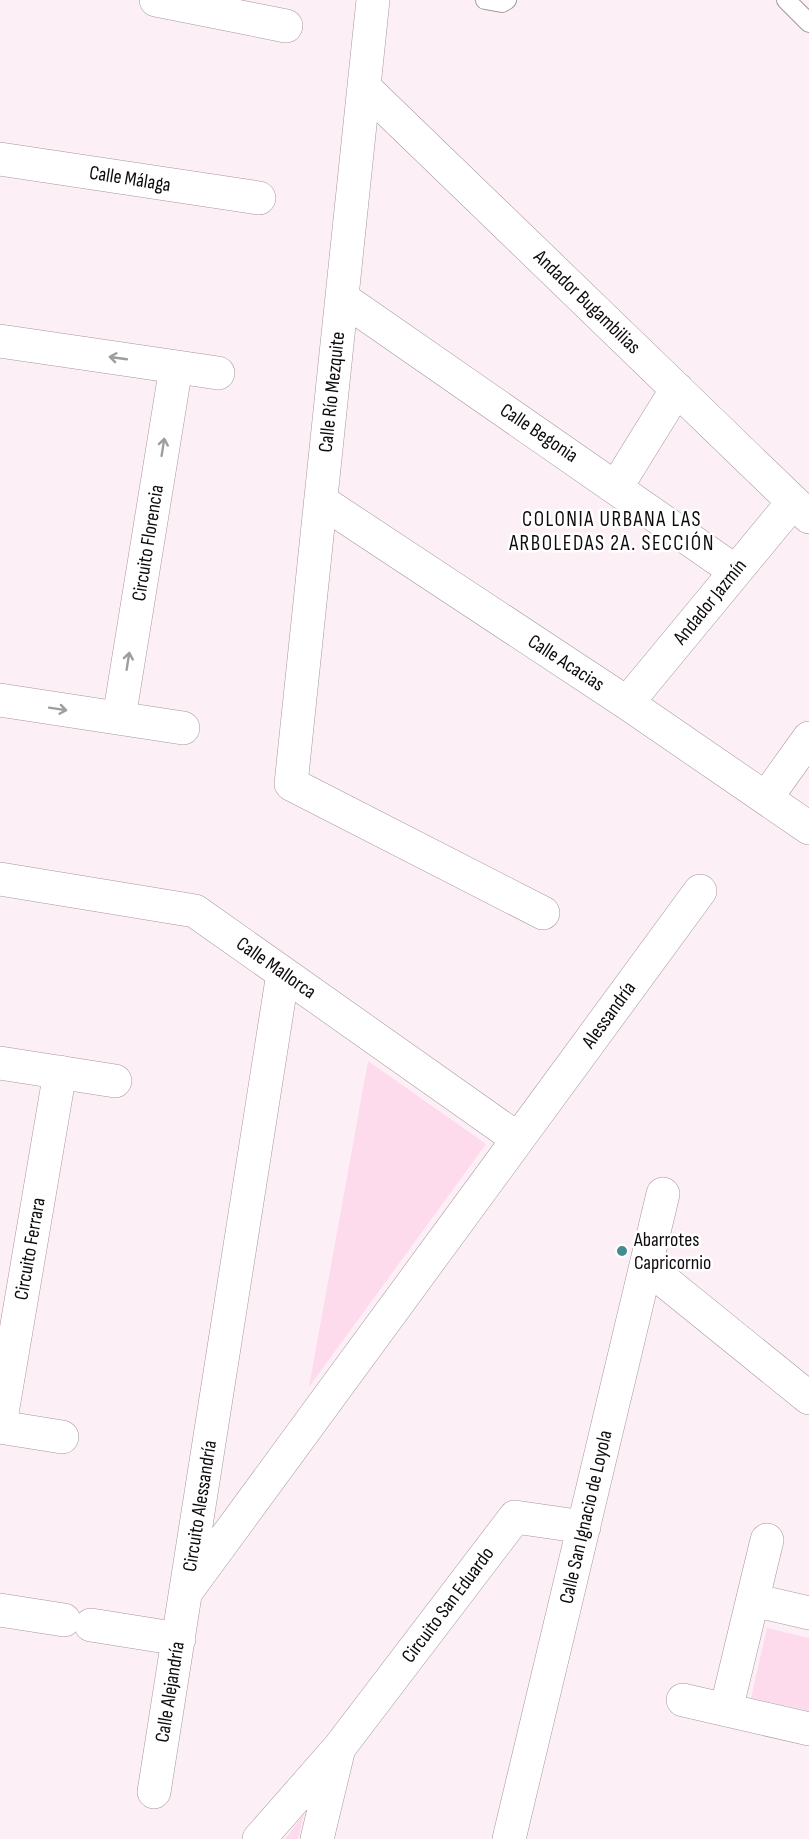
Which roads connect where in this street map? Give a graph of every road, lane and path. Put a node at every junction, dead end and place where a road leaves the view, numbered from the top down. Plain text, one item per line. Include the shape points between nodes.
1 (156, 0) edge
2 (373, 0) edge
3 (485, 0) edge
4 (507, 0) edge
5 (786, 0) edge
6 (235, 8) edge
7 (809, 23) edge
8 (286, 26) dead end
9 (364, 87) junction
10 (0, 159) edge
11 (259, 198) dead end
12 (342, 298) junction
13 (2, 350) edge
14 (176, 367) junction
15 (218, 373) dead end
16 (677, 389) junction
17 (616, 486) junction
18 (321, 501) junction
19 (801, 510) edge
20 (735, 571) junction
21 (0, 700) edge
22 (627, 703) junction
23 (119, 718) junction
24 (183, 728) dead end
25 (809, 738) edge
26 (766, 798) junction
27 (809, 828) edge
28 (0, 879) edge
29 (700, 891) dead end
30 (543, 913) dead end
31 (283, 973) junction
32 (0, 1063) edge
33 (60, 1072) junction
34 (115, 1081) dead end
35 (518, 1139) junction
36 (663, 1194) dead end
37 (646, 1266) junction
38 (809, 1398) edge
39 (0, 1426) edge
40 (62, 1437) dead end
41 (584, 1527) junction
42 (767, 1540) dead end
43 (186, 1592) junction
44 (753, 1600) junction
45 (0, 1610) edge
46 (809, 1613) edge
47 (179, 1639) junction
48 (682, 1700) dead end
49 (726, 1710) junction
50 (809, 1729) edge
51 (339, 1748) junction
52 (154, 1792) dead end
53 (259, 1839) edge
54 (316, 1839) edge
55 (509, 1839) edge

1 - 6 street
2 - 9 street, Calle Río Mezquite
3 - 4 lane
5 - 7 lane
6 - 8 street
9 - 12 street, Calle Río Mezquite
9 - 16 street, Andador Bugambilias
10 - 11 street, Calle Málaga
12 - 17 street, Calle Begonia
12 - 18 street, Calle Río Mezquite
14 -> 13 street
14 - 15 street
23 -> 14 street, Circuito Florencia
16 - 17 street
16 - 19 street, Andador Bugambilias
17 - 20 street, Calle Begonia
18 - 22 street, Calle Acacias
18 - 30 street, Calle Río Mezquite via 291,784
19 - 20 street, Andador Jazmín
20 - 22 street, Andador Jazmín
21 -> 23 street
22 - 26 street, Calle Acacias
23 - 24 street
25 - 26 street
26 - 27 street, Calle Acacias
28 - 31 street, Calle Mallorca via 195,911
29 - 35 street, Alessandría
31 - 35 street, Calle Mallorca
31 - 43 street, Circuito Alessandría
32 - 33 street
33 - 34 street
33 - 39 street, Circuito Ferrara
35 - 43 street, Circuito Alessandría
36 - 37 street, Calle San Ignacio de Loyola
37 - 38 street
37 - 41 street, Calle San Ignacio de Loyola
39 - 40 street, Circuito Ferrara
41 - 51 street, Circuito San Eduardo via 515,1516
41 - 55 street, Calle San Ignacio de Loyola
42 - 44 street
43 - 47 street, Calle Alejandría
44 - 46 street
44 - 49 street
45 - 47 street
47 - 52 street, Calle Alejandría
48 - 49 street
49 - 50 street
51 - 53 street, Circuito San Eduardo
51 - 54 street, Circuito San Eduardo

